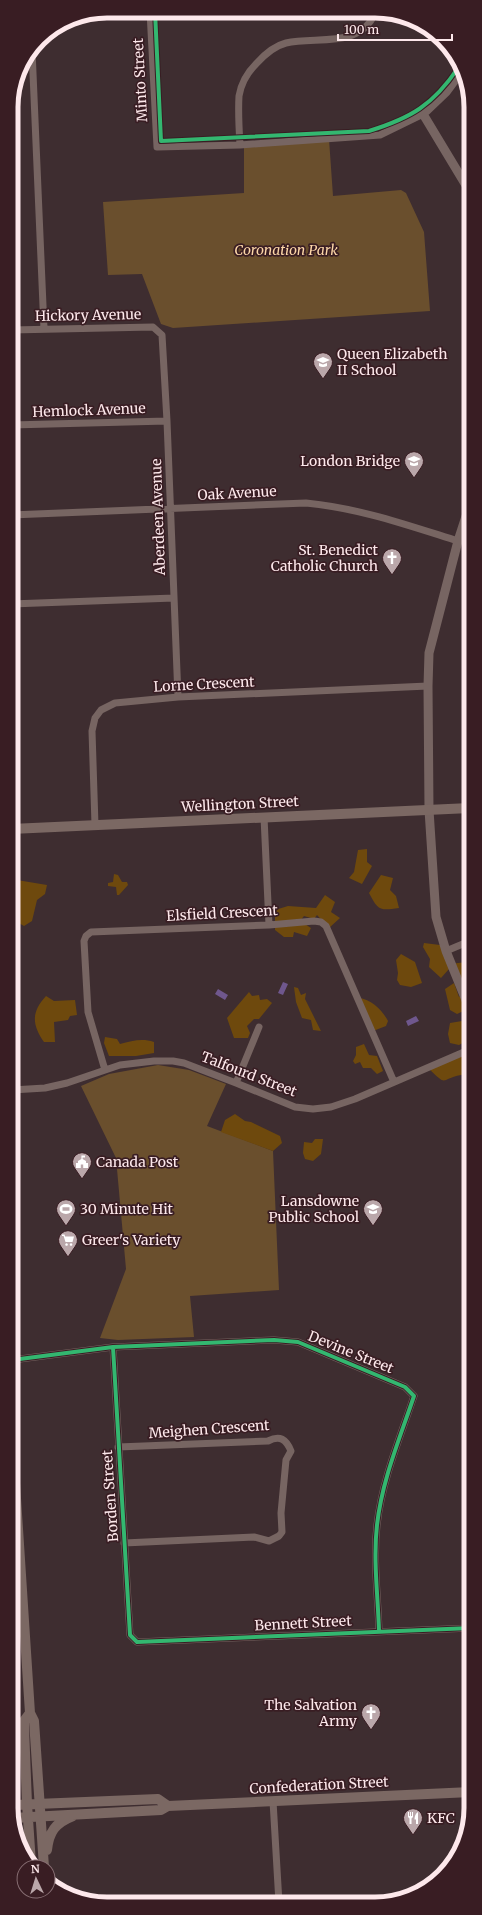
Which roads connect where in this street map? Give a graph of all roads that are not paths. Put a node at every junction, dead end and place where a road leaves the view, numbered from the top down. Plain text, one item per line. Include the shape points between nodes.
1 (150, 18) edge
2 (373, 18) edge
3 (32, 59) edge
4 (458, 75) edge
5 (423, 114) junction
6 (240, 145) junction
7 (464, 181) edge
8 (44, 329) junction
9 (18, 330) edge
10 (162, 335) joint
11 (167, 421) junction
12 (18, 425) edge
13 (171, 509) junction
14 (18, 515) edge
15 (464, 522) edge
16 (458, 541) junction
17 (174, 598) junction
18 (18, 604) edge
19 (428, 686) junction
20 (178, 697) junction
21 (464, 808) edge
22 (429, 810) junction
23 (264, 817) junction
24 (95, 825) junction
25 (18, 829) edge
26 (269, 925) junction
27 (464, 944) edge
28 (446, 952) junction
29 (464, 996) edge
30 (259, 1027) dead end
31 (464, 1051) edge
32 (105, 1070) junction
33 (394, 1082) junction
34 (236, 1083) junction
35 (18, 1090) edge
36 (112, 1347) junction
37 (18, 1359) edge
38 (118, 1447) junction
39 (18, 1529) edge
40 (124, 1543) junction
41 (464, 1628) edge
42 (379, 1631) junction
43 (137, 1642) joint
44 (30, 1713) junction
45 (24, 1741) junction
46 (464, 1792) edge
47 (18, 1794) edge
48 (273, 1801) junction
49 (40, 1803) junction
50 (27, 1804) junction
51 (18, 1805) edge
52 (168, 1806) junction
53 (78, 1814) junction
54 (41, 1816) junction
55 (28, 1817) junction
56 (19, 1818) edge
57 (30, 1852) edge
58 (44, 1859) edge
59 (46, 1859) edge
60 (279, 1897) edge

1 - 6 street, Minto Street via 157,147
2 - 6 street via 356,35 284,44 261,58 246,78 240,95
3 - 8 street
4 - 5 street via 446,92
5 - 6 street via 380,135
5 - 7 street
8 - 9 street, Hickory Avenue
8 - 10 street, Hickory Avenue via 153,327
10 - 11 street, Aberdeen Avenue
11 - 12 street, Hemlock Avenue
11 - 13 street, Aberdeen Avenue
13 - 14 street, Oak Avenue
13 - 16 street, Oak Avenue via 306,503 337,506 372,513
13 - 17 street, Aberdeen Avenue
15 - 16 street
16 - 19 street via 429,653
17 - 18 street
17 - 20 street, Aberdeen Avenue
19 - 20 street, Lorne Crescent
19 - 22 street
20 - 24 street, Lorne Crescent via 115,703 101,710 95,718 92,731
21 - 22 main road, Wellington Street
22 - 23 main road, Wellington Street
22 - 28 street via 436,917
23 - 24 main road, Wellington Street
23 - 26 street
24 - 25 main road, Wellington Street
26 - 32 street, Elsfield Crescent via 91,932 86,936 84,941 88,1012
26 - 33 street, Elsfield Crescent via 314,921 326,926
27 - 28 street
28 - 29 street
30 - 34 street
31 - 33 street, Talfourd Street
32 - 34 street, Talfourd Street via 134,1063 173,1061
32 - 35 street, Talfourd Street via 45,1088
33 - 34 street, Talfourd Street via 356,1100 313,1109 295,1107
36 - 37 street, Devine Street
36 - 38 street, Borden Street
36 - 42 street, Devine Street via 274,1340 298,1342 409,1390 414,1396 387,1475 377,1524
38 - 40 street, Borden Street
38 - 40 street, Meighen Crescent via 268,1441 276,1437 283,1438 291,1451 286,1460 281,1513 282,1532 279,1536 269,1541 254,1537
39 - 44 main road
40 - 43 street, Borden Street via 130,1635
41 - 42 street, Bennett Street
42 - 43 street, Bennett Street
44 - 45 main road via 24,1720
44 - 49 main road via 34,1721
45 - 47 main road
45 - 50 main road
46 - 48 main road, Confederation Street
48 - 52 main road, Confederation Street
48 - 60 street
49 - 50 main road, Confederation Street
49 - 52 main road, Confederation Street via 158,1799
49 - 54 main road
50 - 51 main road, Confederation Street
50 - 55 main road
52 - 53 main road, Confederation Street via 161,1810
53 - 54 main road, Confederation Street
53 - 59 main road via 62,1821 51,1832
54 - 55 main road, Confederation Street
54 - 58 main road
55 - 56 main road, Confederation Street
55 - 57 main road

